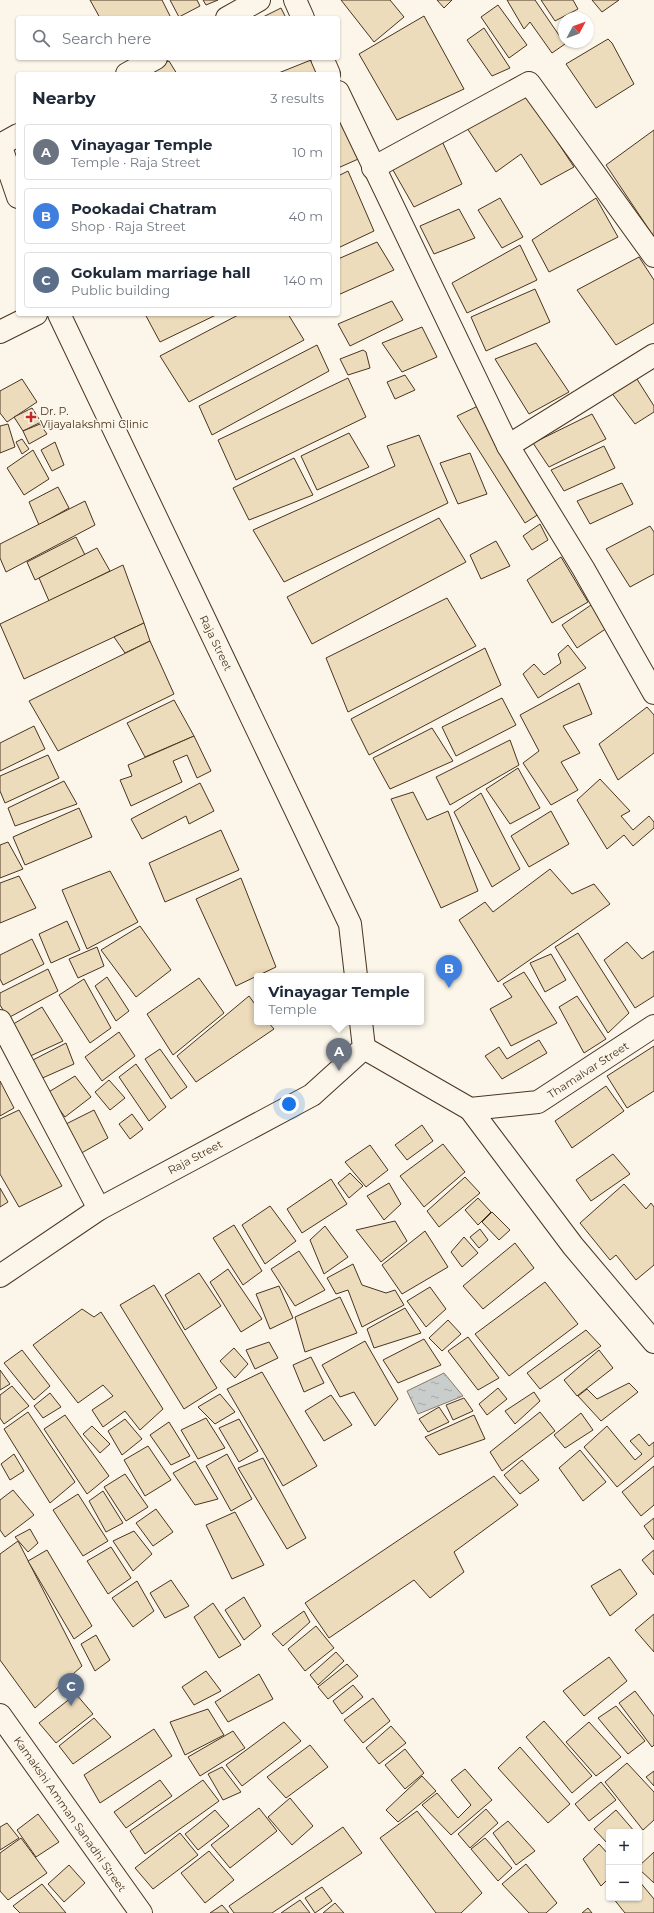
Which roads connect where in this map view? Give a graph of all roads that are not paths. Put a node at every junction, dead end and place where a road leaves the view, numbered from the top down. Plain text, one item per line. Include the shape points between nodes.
1 (259, 0) edge
2 (295, 0) edge
3 (231, 16) edge
4 (302, 16) edge
5 (152, 60) edge
6 (323, 60) edge
7 (131, 72) edge
8 (328, 72) edge
9 (340, 96) edge
10 (16, 136) edge
11 (0, 145) edge
12 (373, 168) junction
13 (16, 191) edge
14 (654, 256) edge
15 (32, 316) edge
16 (60, 316) edge
17 (0, 332) edge
18 (654, 355) edge
19 (508, 446) junction
20 (654, 693) edge
21 (356, 973) edge
22 (0, 1021) edge
23 (361, 1025) edge
24 (654, 1026) edge
25 (364, 1048) junction
26 (470, 1109) junction
27 (99, 1209) junction
28 (0, 1276) edge
29 (654, 1342) edge
30 (0, 1715) edge
31 (141, 1913) edge

1 - 3 street
2 - 4 street
5 - 7 street
6 - 8 street
9 - 12 street
10 - 11 street
11 - 13 street
12 - 14 street via 529,83
12 - 19 street
15 - 17 street
16 - 21 street, Raja Street via 350,924
18 - 19 street
19 - 20 street via 583,568
22 - 27 street
23 - 25 street
24 - 26 street, Thamalvar Street via 538,1102
25 - 26 street
25 - 27 street, Raja Street via 312,1095
26 - 29 street via 573,1246
27 - 28 street, Raja Street
30 - 31 street, Kamakshi Amman Sanadhi Street

